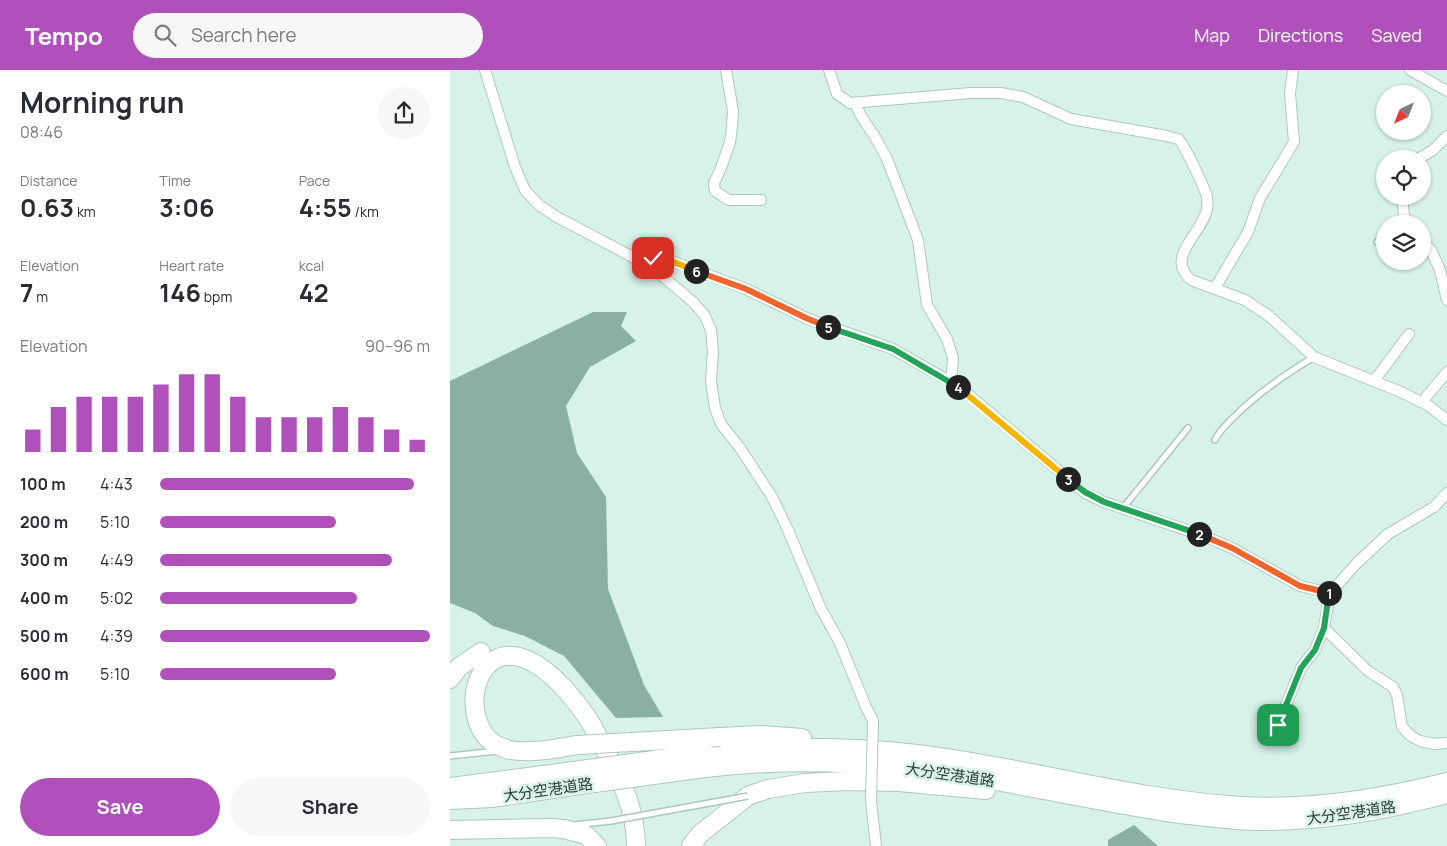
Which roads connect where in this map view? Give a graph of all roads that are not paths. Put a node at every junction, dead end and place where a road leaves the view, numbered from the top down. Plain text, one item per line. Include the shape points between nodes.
1 (485, 70) edge
2 (726, 70) edge
3 (829, 70) edge
4 (1293, 70) edge
5 (1410, 70) edge
6 (1447, 91) edge
7 (855, 103) junction
8 (1447, 136) edge
9 (1431, 151) edge
10 (761, 200) dead end
11 (1431, 250) edge
12 (644, 263) junction
13 (1215, 288) junction
14 (1447, 300) edge
15 (1409, 334) dead end
16 (1314, 357) junction
17 (1447, 372) edge
18 (1374, 381) junction
19 (952, 382) junction
20 (1422, 402) junction
21 (1447, 420) edge
22 (1188, 428) dead end
23 (1215, 440) dead end
24 (1447, 493) edge
25 (1123, 508) junction
26 (1330, 593) junction
27 (1324, 628) junction
28 (450, 679) edge
29 (1278, 725) dead end
30 (1447, 743) edge
31 (510, 750) junction
32 (450, 756) edge
33 (705, 760) junction
34 (1008, 768) junction
35 (584, 777) junction
36 (1447, 782) edge
37 (450, 787) edge
38 (1447, 794) edge
39 (748, 796) junction
40 (450, 800) edge
41 (1099, 801) junction
42 (552, 828) junction
43 (450, 830) edge
44 (597, 846) edge
45 (636, 846) edge
46 (644, 846) edge
47 (691, 846) edge
48 (876, 846) edge

1 - 12 street via 525,190 540,206 557,217
2 - 10 street via 732,128 714,191 728,200
3 - 7 street via 837,94
4 - 13 street via 1290,93 1294,142 1260,198 1248,232
5 - 6 street
7 - 13 street via 1001,92 1023,97 1071,119 1178,140 1207,196 1207,209 1184,251 1181,264 1191,280
7 - 19 street via 888,159 918,240 928,305 947,339 953,358
8 - 9 street
11 - 14 street
12 - 19 street via 653,258 666,259 746,289 806,318 893,349
12 - 48 street, bridge via 693,302 705,316 711,330 711,381 721,424 772,497 873,721 871,801
13 - 16 street via 1245,300 1268,316
15 - 18 street
16 - 18 street
16 - 23 lane via 1248,402
17 - 20 street
18 - 20 street
19 - 25 street via 1085,492
20 - 21 street
22 - 25 lane
24 - 26 street via 1434,507 1388,534
25 - 26 street via 1232,548 1300,586
26 - 27 street
27 - 29 street via 1315,650 1301,668
27 - 30 street via 1368,671 1394,687 1402,727 1411,736 1434,744
28 - 46 highway via 459,666 496,646 518,646 541,656 562,675 600,724 632,787 644,825
31 - 32 lane
31 - 34 highway, bridge via 762,735 895,744
31 - 45 highway via 478,735 468,724 461,705 467,677 477,666 494,656 517,656 532,661 552,676 589,719 625,789 636,831
33 - 34 highway, 大分空港道路 via 796,748 879,750
33 - 35 highway, 大分空港道路, bridge
33 - 41 highway, 大分空港道路 via 737,764 841,763 925,770
34 - 36 highway, 大分空港道路 via 1121,791 1242,806 1344,803
35 - 37 highway, 大分空港道路
35 - 40 highway, 大分空港道路 via 492,798
38 - 41 highway, 大分空港道路 via 1354,814 1275,821 1201,817
39 - 41 highway via 768,789 846,781 899,782
39 - 42 lane, bridge via 611,821
39 - 47 highway via 700,834
42 - 43 highway
42 - 44 highway via 586,835

